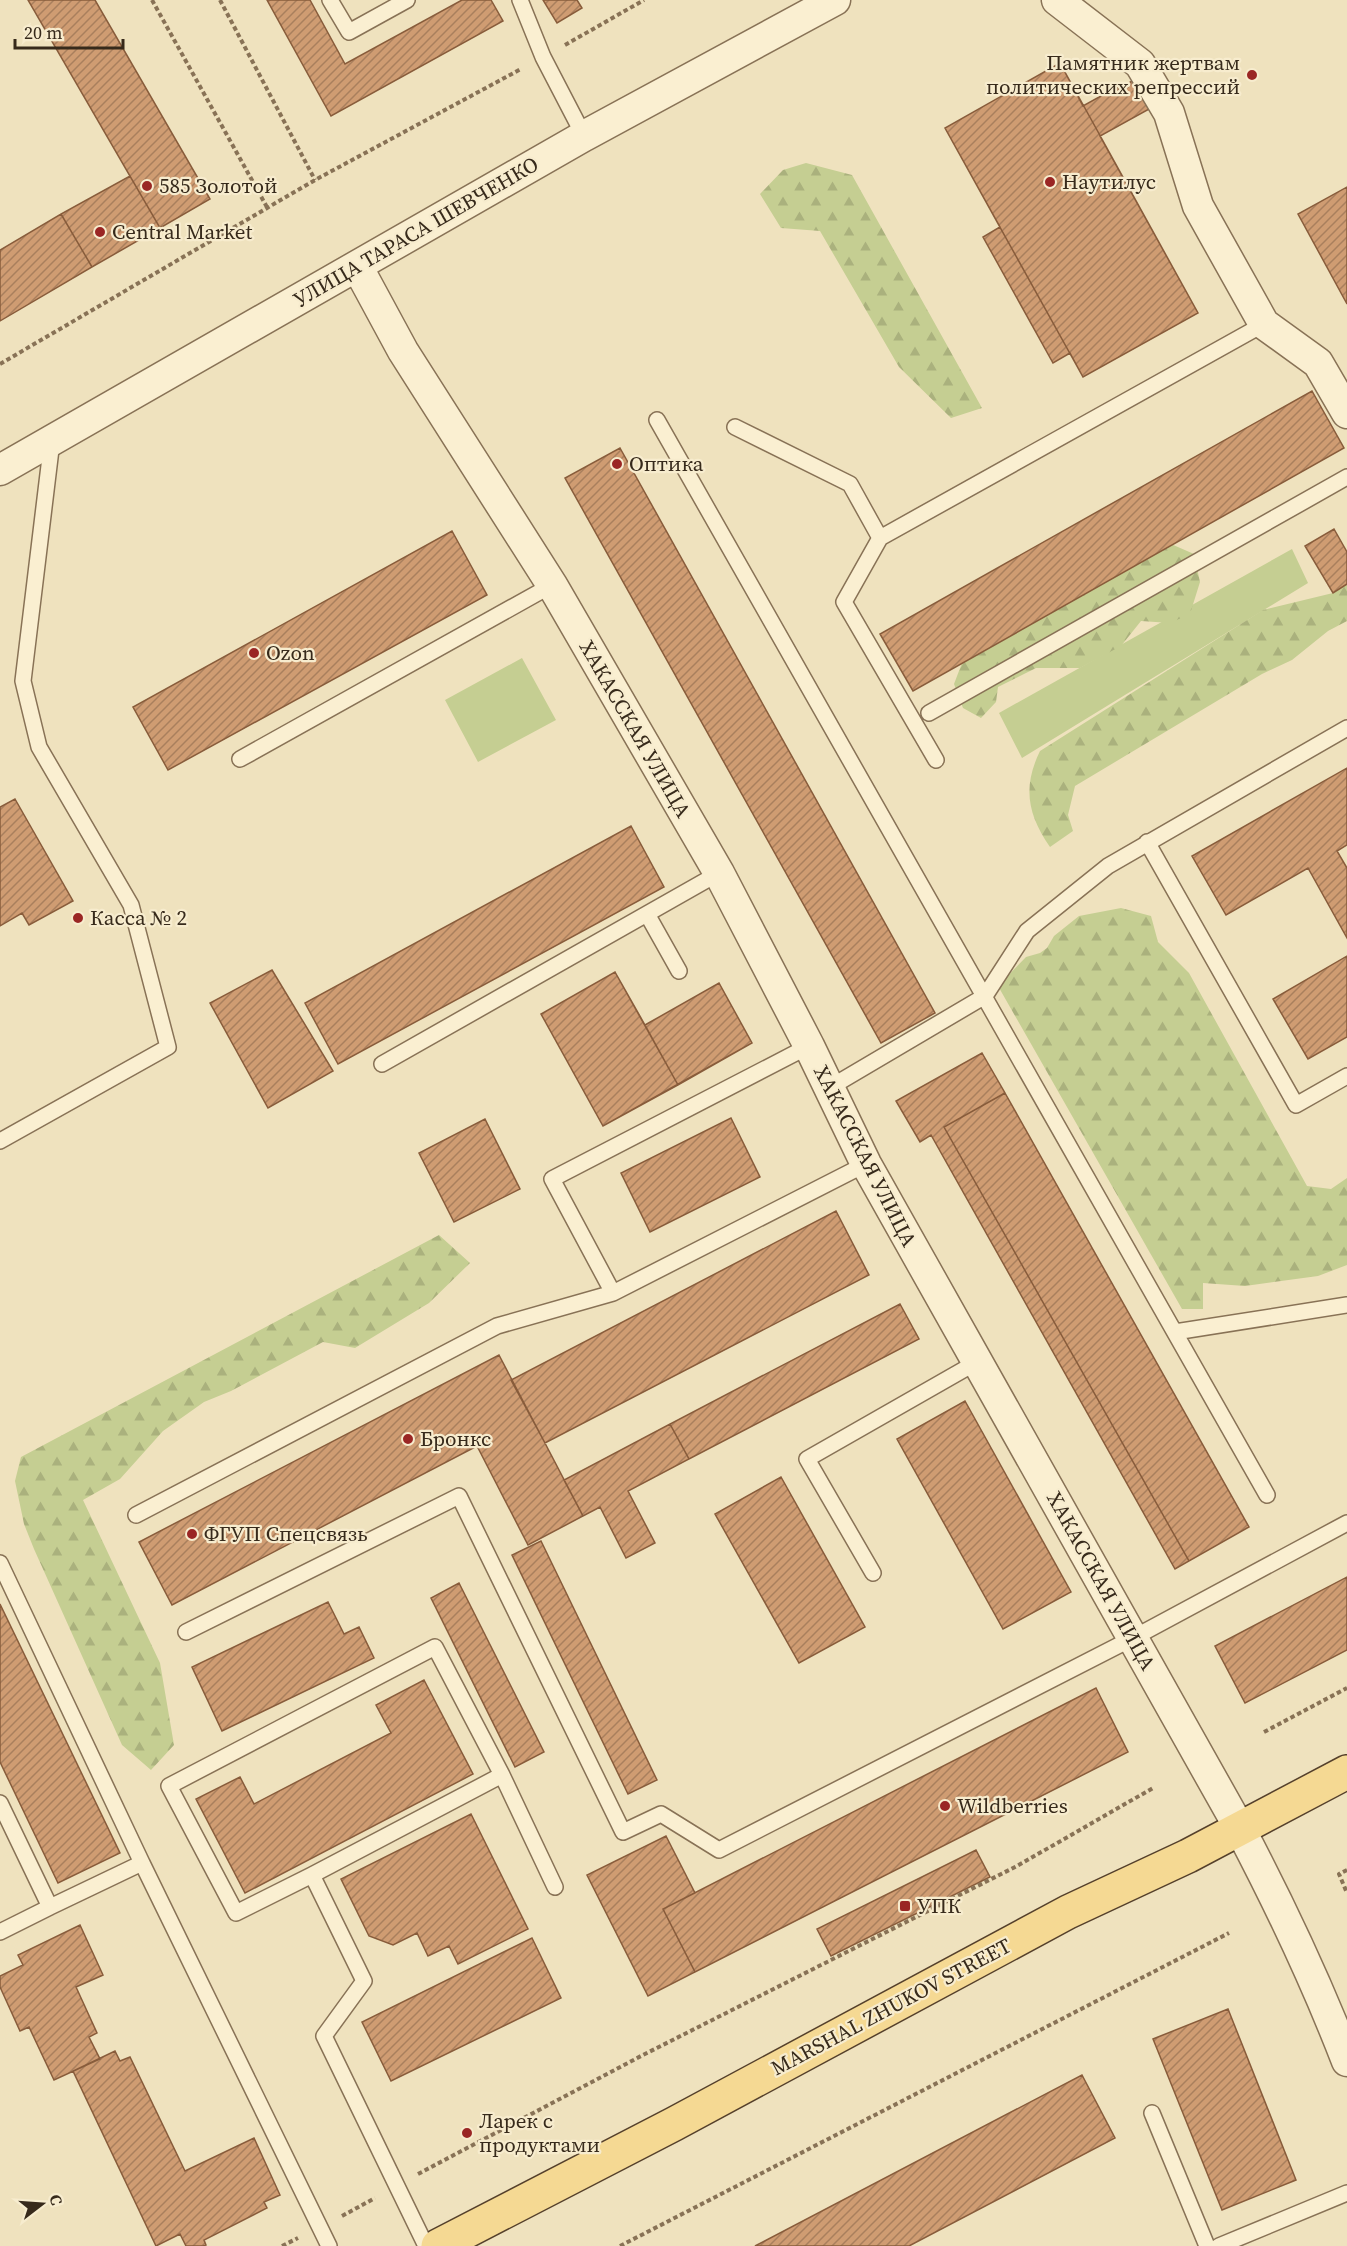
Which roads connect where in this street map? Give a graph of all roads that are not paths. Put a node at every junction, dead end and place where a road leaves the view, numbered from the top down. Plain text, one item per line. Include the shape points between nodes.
1 (330, 0) edge
2 (407, 0) edge
3 (520, 0) edge
4 (835, 0) edge
5 (1057, 0) edge
6 (584, 136) junction
7 (357, 266) junction
8 (1264, 324) junction
9 (1347, 412) edge
10 (657, 420) dead end
11 (735, 427) dead end
12 (52, 441) junction
13 (0, 470) edge
14 (1347, 477) edge
15 (880, 538) junction
16 (552, 585) junction
17 (929, 713) dead end
18 (1347, 728) edge
19 (240, 759) dead end
20 (936, 760) dead end
21 (1147, 842) junction
22 (719, 873) junction
23 (647, 914) junction
24 (679, 971) dead end
25 (985, 996) junction
26 (809, 1046) junction
27 (382, 1064) dead end
28 (1347, 1076) edge
29 (829, 1088) junction
30 (0, 1141) edge
31 (866, 1164) junction
32 (613, 1293) junction
33 (1347, 1305) edge
34 (1175, 1332) junction
35 (976, 1362) junction
36 (1267, 1495) dead end
37 (136, 1515) dead end
38 (1347, 1523) edge
39 (0, 1563) edge
40 (873, 1573) dead end
41 (186, 1632) dead end
42 (1133, 1638) junction
43 (1347, 1772) edge
44 (502, 1775) junction
45 (0, 1803) edge
46 (1240, 1829) junction
47 (142, 1863) junction
48 (312, 1875) junction
49 (555, 1887) dead end
50 (50, 1907) junction
51 (0, 1932) edge
52 (1340, 2019) edge
53 (1347, 2061) edge
54 (1152, 2113) dead end
55 (1347, 2193) edge
56 (329, 2246) edge
57 (426, 2246) edge
58 (438, 2246) edge
59 (1206, 2246) edge
60 (1219, 2246) edge

1 - 2 lane via 349,32
3 - 6 lane via 543,57
4 - 6 street, УЛИЦА ТАРАСА ШЕВЧЕНКО
5 - 8 street via 1140,64 1169,113 1198,206
6 - 7 street, УЛИЦА ТАРАСА ШЕВЧЕНКО
7 - 12 street, УЛИЦА ТАРАСА ШЕВЧЕНКО
7 - 16 street, ХАКАССКАЯ УЛИЦА via 403,351
8 - 9 street via 1318,363
8 - 15 lane
10 - 25 lane
11 - 15 lane via 850,484
12 - 13 street, УЛИЦА ТАРАСА ШЕВЧЕНКО
12 - 30 lane via 22,681 39,747 131,905 168,1047
14 - 17 lane
15 - 20 lane via 844,602
16 - 19 lane
16 - 22 street, ХАКАССКАЯ УЛИЦА
18 - 21 lane
21 - 25 lane via 1108,866 1027,931
21 - 28 lane via 1296,1105
22 - 23 lane
22 - 26 street, ХАКАССКАЯ УЛИЦА
23 - 24 lane
23 - 27 lane
25 - 29 lane
25 - 34 lane
26 - 29 street, ХАКАССКАЯ УЛИЦА
26 - 32 lane via 552,1179
29 - 31 street, ХАКАССКАЯ УЛИЦА
31 - 32 lane
31 - 35 street, ХАКАССКАЯ УЛИЦА
32 - 37 lane via 497,1326
33 - 34 lane
34 - 36 lane
35 - 40 lane via 807,1459
35 - 42 street, ХАКАССКАЯ УЛИЦА
38 - 42 lane
39 - 47 lane
41 - 42 lane via 459,1496 623,1832 661,1814 719,1850
42 - 46 street, ХАКАССКАЯ УЛИЦА
43 - 46 main road, MARSHAL ZHUKOV STREET
44 - 48 lane
44 - 48 lane via 435,1647 169,1786 236,1913
44 - 49 lane
45 - 50 lane
46 - 52 street, ХАКАССКАЯ УЛИЦА
46 - 58 main road, MARSHAL ZHUKOV STREET via 1068,1912
47 - 50 lane
47 - 56 lane
48 - 57 lane via 364,1982 324,2036
50 - 51 lane
52 - 53 street, ХАКАССКАЯ УЛИЦА
54 - 59 lane
55 - 60 lane

